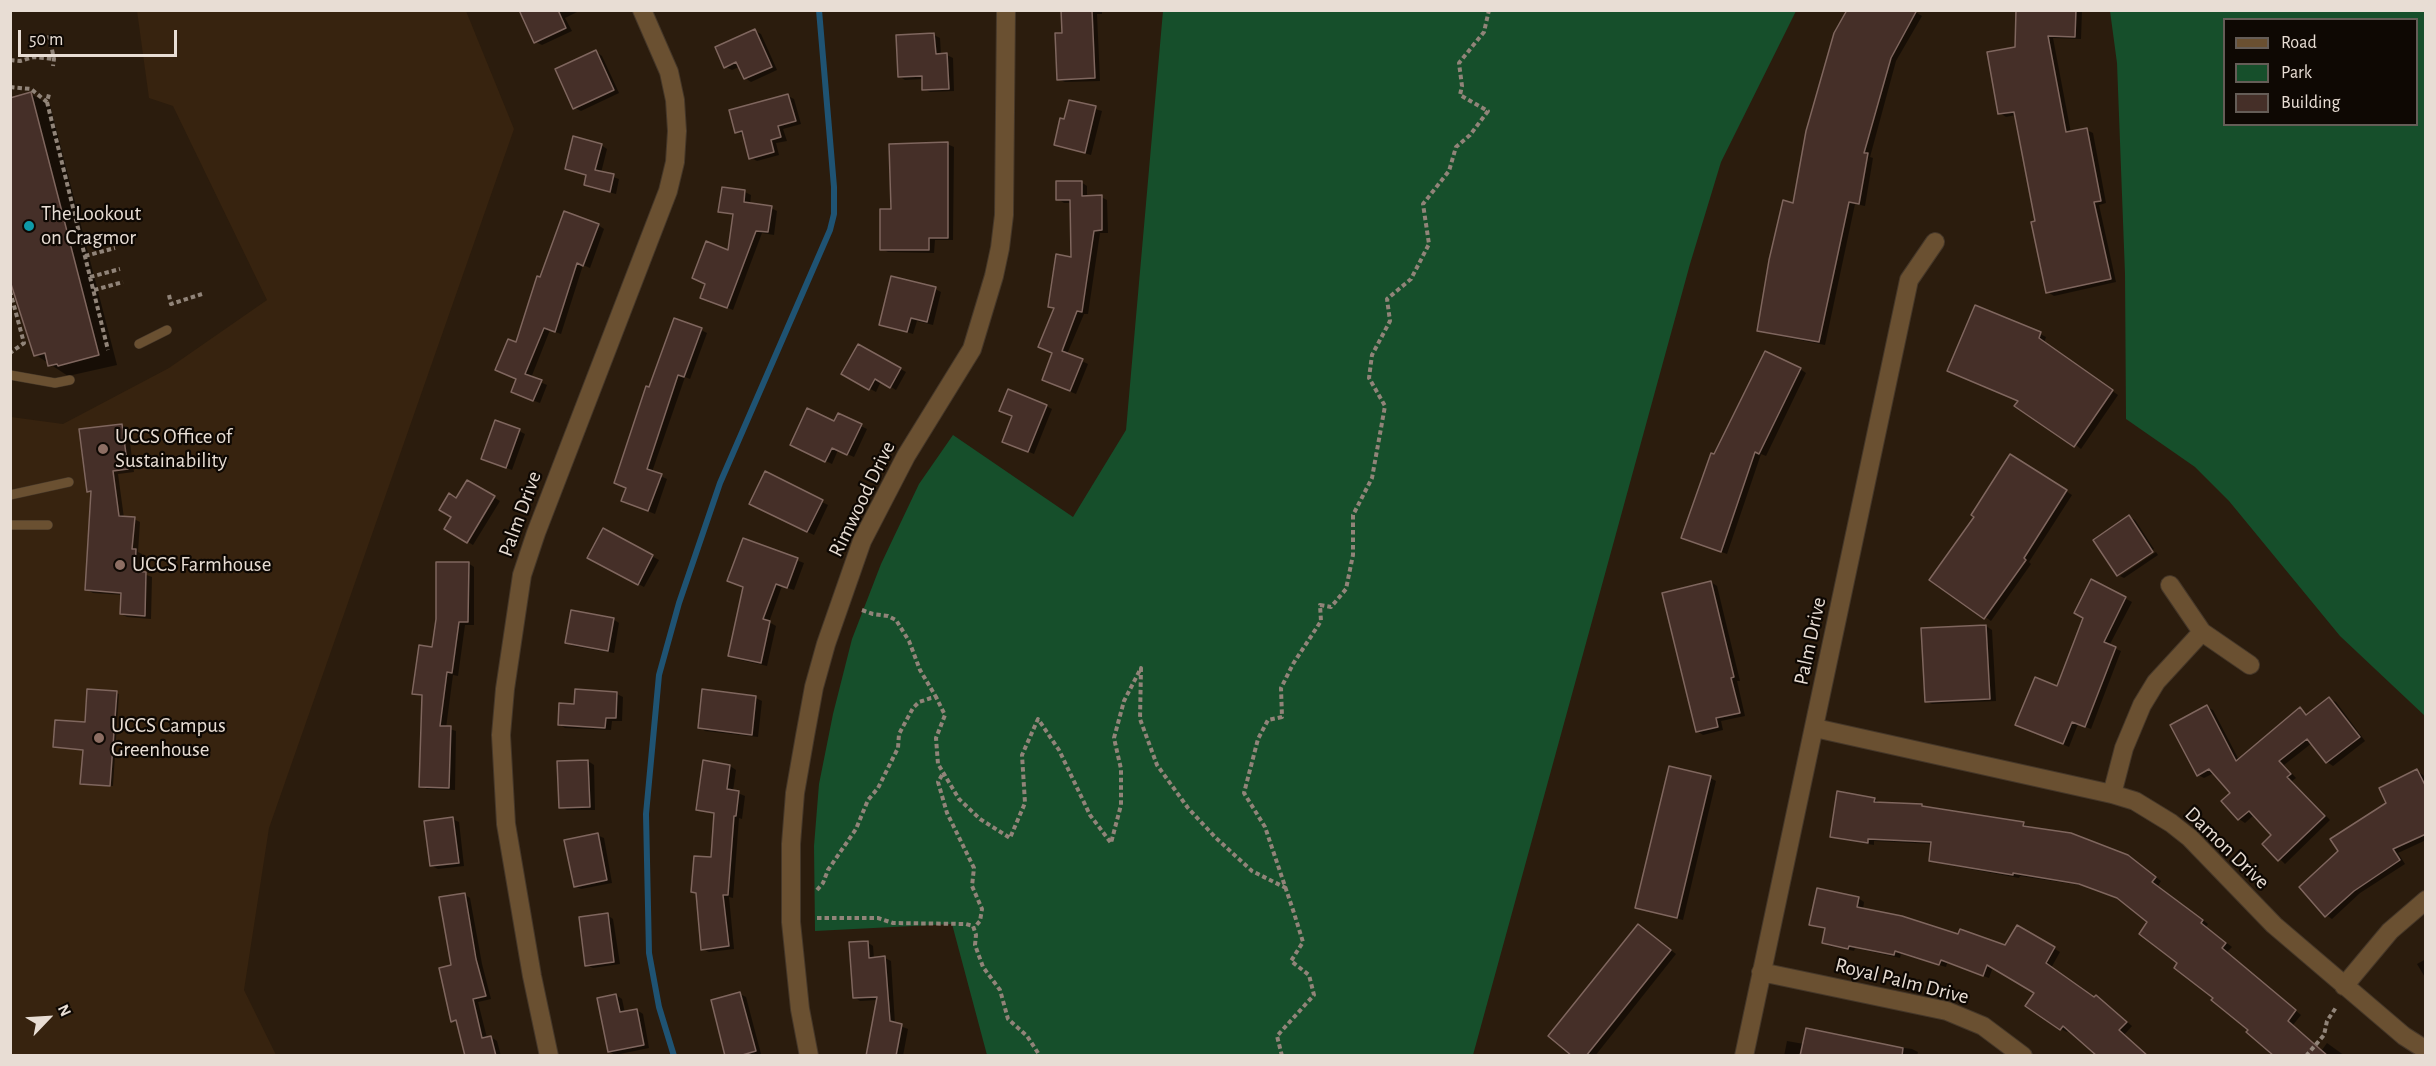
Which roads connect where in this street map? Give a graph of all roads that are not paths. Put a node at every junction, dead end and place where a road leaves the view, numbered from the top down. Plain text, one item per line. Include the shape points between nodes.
1 (642, 10) edge
2 (1006, 10) edge
3 (1935, 242) dead end
4 (167, 330) dead end
5 (139, 344) dead end
6 (10, 375) edge
7 (70, 380) dead end
8 (69, 482) dead end
9 (10, 495) edge
10 (10, 525) edge
11 (48, 525) dead end
12 (2170, 585) dead end
13 (2202, 632) junction
14 (2250, 665) dead end
15 (1815, 728) junction
16 (2112, 794) junction
17 (2426, 900) edge
18 (1761, 972) junction
19 (2344, 986) junction
20 (2426, 1050) edge
21 (549, 1056) edge
22 (809, 1056) edge
23 (1744, 1056) edge
24 (2023, 1056) edge

1 - 21 street, Palm Drive via 669,72 675,100 675,162 668,191 522,575 505,688 501,735 508,834
2 - 22 street, Rimwood Drive via 1004,215 994,276 972,349 906,456 862,541 814,687 795,793 791,844 790,922
3 - 15 street, Palm Drive via 1910,280
4 - 5 lane
6 - 7 lane via 55,383
8 - 9 lane
10 - 11 lane
12 - 13 street
13 - 14 street
13 - 16 street via 2156,682 2147,698 2124,748
15 - 16 street, Damon Drive
15 - 18 street, Palm Drive
16 - 19 street, Damon Drive via 2135,801 2190,838 2274,925
17 - 19 street via 2390,931
18 - 23 street, Palm Drive
18 - 24 street, Royal Palm Drive via 1947,1011 1983,1026
19 - 20 street, Damon Drive

